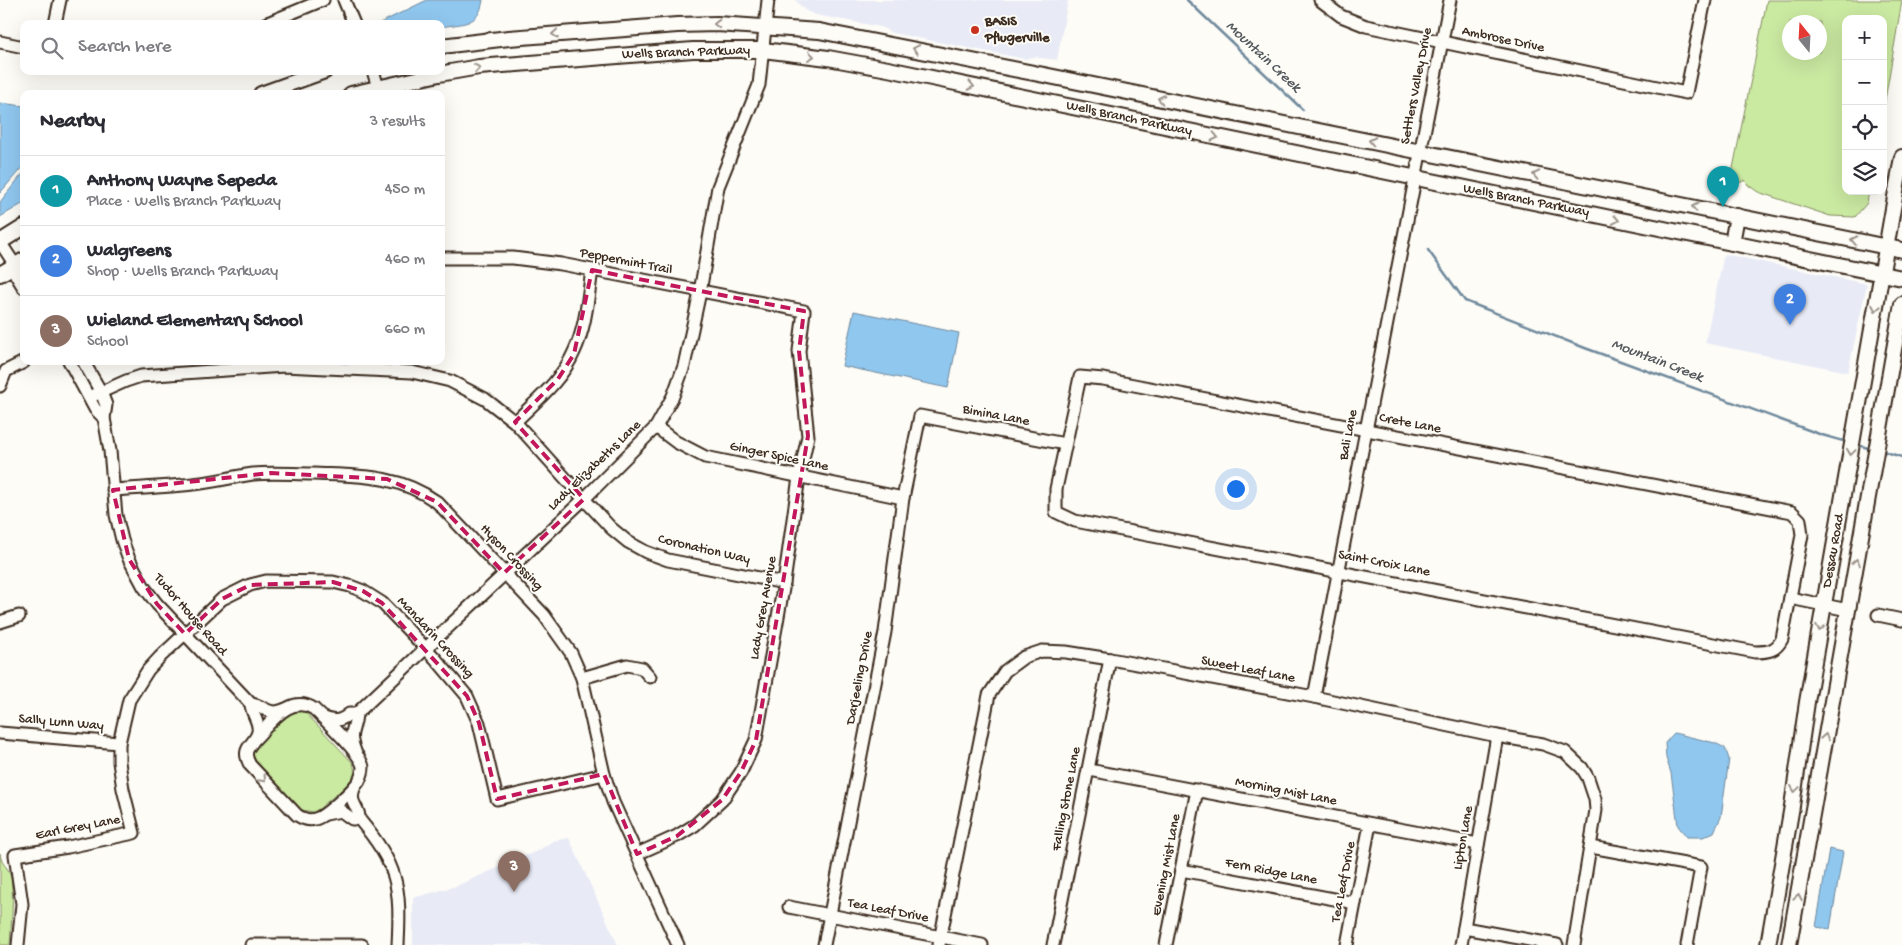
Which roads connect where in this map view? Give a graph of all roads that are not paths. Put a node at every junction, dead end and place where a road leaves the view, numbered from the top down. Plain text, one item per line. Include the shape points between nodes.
1 (60, 0) edge
2 (323, 0) edge
3 (344, 0) edge
4 (768, 0) edge
5 (1320, 0) edge
6 (1450, 0) edge
7 (1705, 0) edge
8 (56, 20) edge
9 (275, 20) edge
10 (352, 20) edge
11 (766, 26) junction
12 (0, 42) edge
13 (1442, 42) junction
14 (20, 46) edge
15 (445, 46) edge
16 (763, 50) junction
17 (445, 74) edge
18 (314, 75) edge
19 (374, 75) edge
20 (439, 75) edge
21 (378, 87) junction
22 (272, 90) edge
23 (366, 90) edge
24 (1420, 151) junction
25 (1902, 157) edge
26 (1414, 179) junction
27 (1737, 216) junction
28 (20, 230) edge
29 (0, 242) edge
30 (1732, 243) junction
31 (1886, 246) junction
32 (1902, 250) edge
33 (445, 258) edge
34 (20, 263) edge
35 (20, 264) edge
36 (20, 266) edge
37 (592, 270) junction
38 (1882, 273) junction
39 (0, 274) edge
40 (1902, 278) edge
41 (20, 282) edge
42 (700, 292) junction
43 (1902, 304) edge
44 (804, 311) joint
45 (20, 364) edge
46 (71, 365) edge
47 (85, 365) edge
48 (253, 365) edge
49 (300, 365) edge
50 (0, 386) edge
51 (101, 392) junction
52 (90, 397) junction
53 (920, 416) joint
54 (104, 418) junction
55 (515, 422) junction
56 (656, 427) junction
57 (1365, 431) junction
58 (1065, 444) junction
59 (799, 477) junction
60 (113, 490) junction
61 (903, 498) junction
62 (584, 499) junction
63 (1339, 571) junction
64 (504, 572) junction
65 (784, 582) junction
66 (1790, 598) junction
67 (1824, 605) junction
68 (1848, 610) junction
69 (1878, 615) dead end
70 (19, 616) dead end
71 (1902, 620) edge
72 (0, 622) edge
73 (185, 634) junction
74 (425, 648) junction
75 (1110, 659) junction
76 (650, 677) dead end
77 (582, 678) junction
78 (1314, 698) junction
79 (251, 704) junction
80 (286, 708) junction
81 (356, 714) junction
82 (322, 717) junction
83 (0, 732) edge
84 (1497, 736) junction
85 (254, 739) junction
86 (119, 743) junction
87 (356, 753) junction
88 (1089, 770) junction
89 (604, 774) junction
90 (355, 786) junction
91 (1197, 790) junction
92 (324, 814) junction
93 (359, 819) junction
94 (1370, 824) junction
95 (1478, 844) junction
96 (1591, 847) junction
97 (636, 854) junction
98 (1181, 870) junction
99 (1355, 903) junction
100 (789, 907) dead end
101 (830, 915) junction
102 (1464, 928) junction
103 (940, 941) edge
104 (18, 945) edge
105 (251, 945) edge
106 (362, 945) edge
107 (398, 945) edge
108 (678, 945) edge
109 (824, 945) edge
110 (982, 945) edge
111 (1053, 945) edge
112 (1166, 945) edge
113 (1347, 945) edge
114 (1460, 945) edge
115 (1557, 945) edge
116 (1574, 945) edge
117 (1687, 945) edge
118 (1768, 945) edge
119 (1789, 945) edge

1 - 8 street
2 - 9 street
3 - 10 street
4 - 11 street, Lady Elizabeths Lane
5 - 13 street, Ambrose Drive via 1341,16 1366,26
6 - 13 street, Settlers Valley Drive
7 - 13 street, Ambrose Drive via 1686,93
11 -> 15 main road, Wells Branch Parkway via 677,25
11 - 16 street, Lady Elizabeths Lane
24 -> 11 main road, Wells Branch Parkway via 884,43 819,31
12 - 14 street
13 - 24 street, Settlers Valley Drive
17 -> 16 main road, Wells Branch Parkway via 479,67 692,50
16 -> 26 main road, Wells Branch Parkway via 888,69
16 - 42 street, Lady Elizabeths Lane via 759,85 718,187
18 - 22 main road
19 - 21 street
21 -> 20 main road, Wells Branch Parkway
21 - 23 main road, Wells Branch Parkway
24 - 26 street, Settlers Valley Drive
27 -> 24 main road, Wells Branch Parkway
25 - 31 main road, Dessau Road
26 -> 30 main road, Wells Branch Parkway
26 - 57 street, Bali Lane
27 - 30 main road
31 -> 27 main road, Wells Branch Parkway
28 - 29 main road
29 - 34 street
30 - 38 main road, Wells Branch Parkway
31 - 32 main road, Wells Branch Parkway
31 - 38 main road, Dessau Road
33 - 37 street, Peppermint Trail via 513,258
35 - 39 main road
36 - 41 street via 16,275
37 - 42 street, Peppermint Trail
37 - 55 street via 574,354 558,379
38 - 40 main road, Wells Branch Parkway
38 -> 67 main road, Dessau Road
42 - 44 street, Peppermint Trail
42 - 56 street, Lady Elizabeths Lane via 684,366 673,396
68 -> 43 main road, Dessau Road
44 - 59 street, Lady Grey Avenue via 799,351 808,436
45 - 50 street via 6,371
46 - 52 street, Tudor House Road
47 - 51 street, Tudor House Road
48 - 51 street, Coronation Way via 160,368
49 - 55 street, Coronation Way via 412,372 441,379 485,399
51 - 52 street, Coronation Way
51 - 54 street, Tudor House Road via 106,406
52 - 54 street, Tudor House Road
53 - 58 street, Bimina Lane
53 - 61 street, Darjeeling Drive
54 - 60 street, Tudor House Road
55 - 62 street, Coronation Way
56 - 59 street, Ginger Spice Lane via 689,451 705,457
56 - 62 street, Lady Elizabeths Lane
57 - 58 street, Crete Lane via 1080,377
57 - 63 street, Bali Lane
57 - 66 street, Crete Lane via 1792,512 1800,520 1802,535
58 - 63 street, Saint Croix Lane via 1056,489 1056,512 1074,521
59 - 61 street, Ginger Spice Lane
59 - 65 street, Lady Grey Avenue
60 - 64 street, Hyson Crossing via 193,484 271,473 387,479 406,484 437,502
60 - 73 street, Tudor House Road via 116,515 129,560 153,598
61 - 101 street, Darjeeling Drive via 885,632
62 - 64 street, Lady Elizabeths Lane
62 - 65 street, Coronation Way via 628,542 646,552 668,560
63 - 66 street, Saint Croix Lane via 1755,652 1774,650 1782,639
63 - 78 street, Bali Lane
64 - 74 street, Lady Elizabeths Lane
64 - 77 street, Hyson Crossing via 558,633
65 - 97 street, Lady Grey Avenue via 756,740 741,772 722,800 695,825
66 - 67 street
67 - 68 street
67 -> 118 main road, Dessau Road
119 -> 68 main road, Dessau Road
69 - 71 street
70 - 72 street
73 - 74 street, Mandarin Crossing via 222,600 250,585 266,581 333,582 376,598
73 - 79 street, Tudor House Road
73 - 86 street, Earl Grey Lane via 148,670 137,686 129,700
74 - 81 street, Lady Elizabeths Lane
74 - 89 street, Mandarin Crossing via 459,685 474,708 497,799
75 - 78 street, Sweet Leaf Lane
75 - 88 street, Falling Stone Lane
75 - 103 street, Sweet Leaf Lane via 1042,651 1024,657 1005,671 989,695
76 - 77 street via 642,668 626,665
77 - 89 street, Hyson Crossing
78 - 84 street, Sweet Leaf Lane
79 - 80 street, Tudor House Road via 270,712
79 - 85 street, Tudor House Road via 258,725
80 - 82 street, Tudor House Road via 293,704 307,704
80 - 85 street
81 - 82 street, Lady Elizabeths Lane via 337,721
81 - 87 street via 351,736
82 - 87 street, Tudor House Road
83 - 86 street, Sally Lunn Way
84 - 95 street, Lipton Lane
84 - 96 street, Sweet Leaf Lane via 1551,746 1565,752 1582,768 1595,799
85 -> 92 street, Tudor House Road via 246,758 297,816 315,820
86 - 104 street, Earl Grey Lane via 120,775 134,833 75,846 15,854 22,904
87 - 90 street, Tudor House Road via 363,769
88 - 91 street, Morning Mist Lane
88 - 111 street, Falling Stone Lane
89 - 97 street, Hyson Crossing
90 - 92 street
90 - 93 street, Tudor House Road via 352,802 359,812
91 - 94 street, Morning Mist Lane
91 - 98 street, Evening Mist Lane
92 - 93 street, Tudor House Road via 341,811 352,819
93 - 107 street, Tudor House Road via 383,849 395,877 399,897
94 - 95 street, Morning Mist Lane
94 - 99 street, Tea Leaf Drive
95 - 102 street, Lipton Lane
96 - 116 street, Sweet Leaf Lane
96 - 117 street via 1701,867
97 - 108 street, Hyson Crossing
98 - 99 street, Fern Ridge Lane
98 - 112 street, Evening Mist Lane
99 - 113 street, Tea Leaf Drive
100 - 101 street, Tea Leaf Drive
101 - 103 street, Tea Leaf Drive
101 - 109 street, Darjeeling Drive
102 - 114 street, Lipton Lane
102 - 115 street
103 - 110 street, Tea Leaf Drive
105 - 106 street

